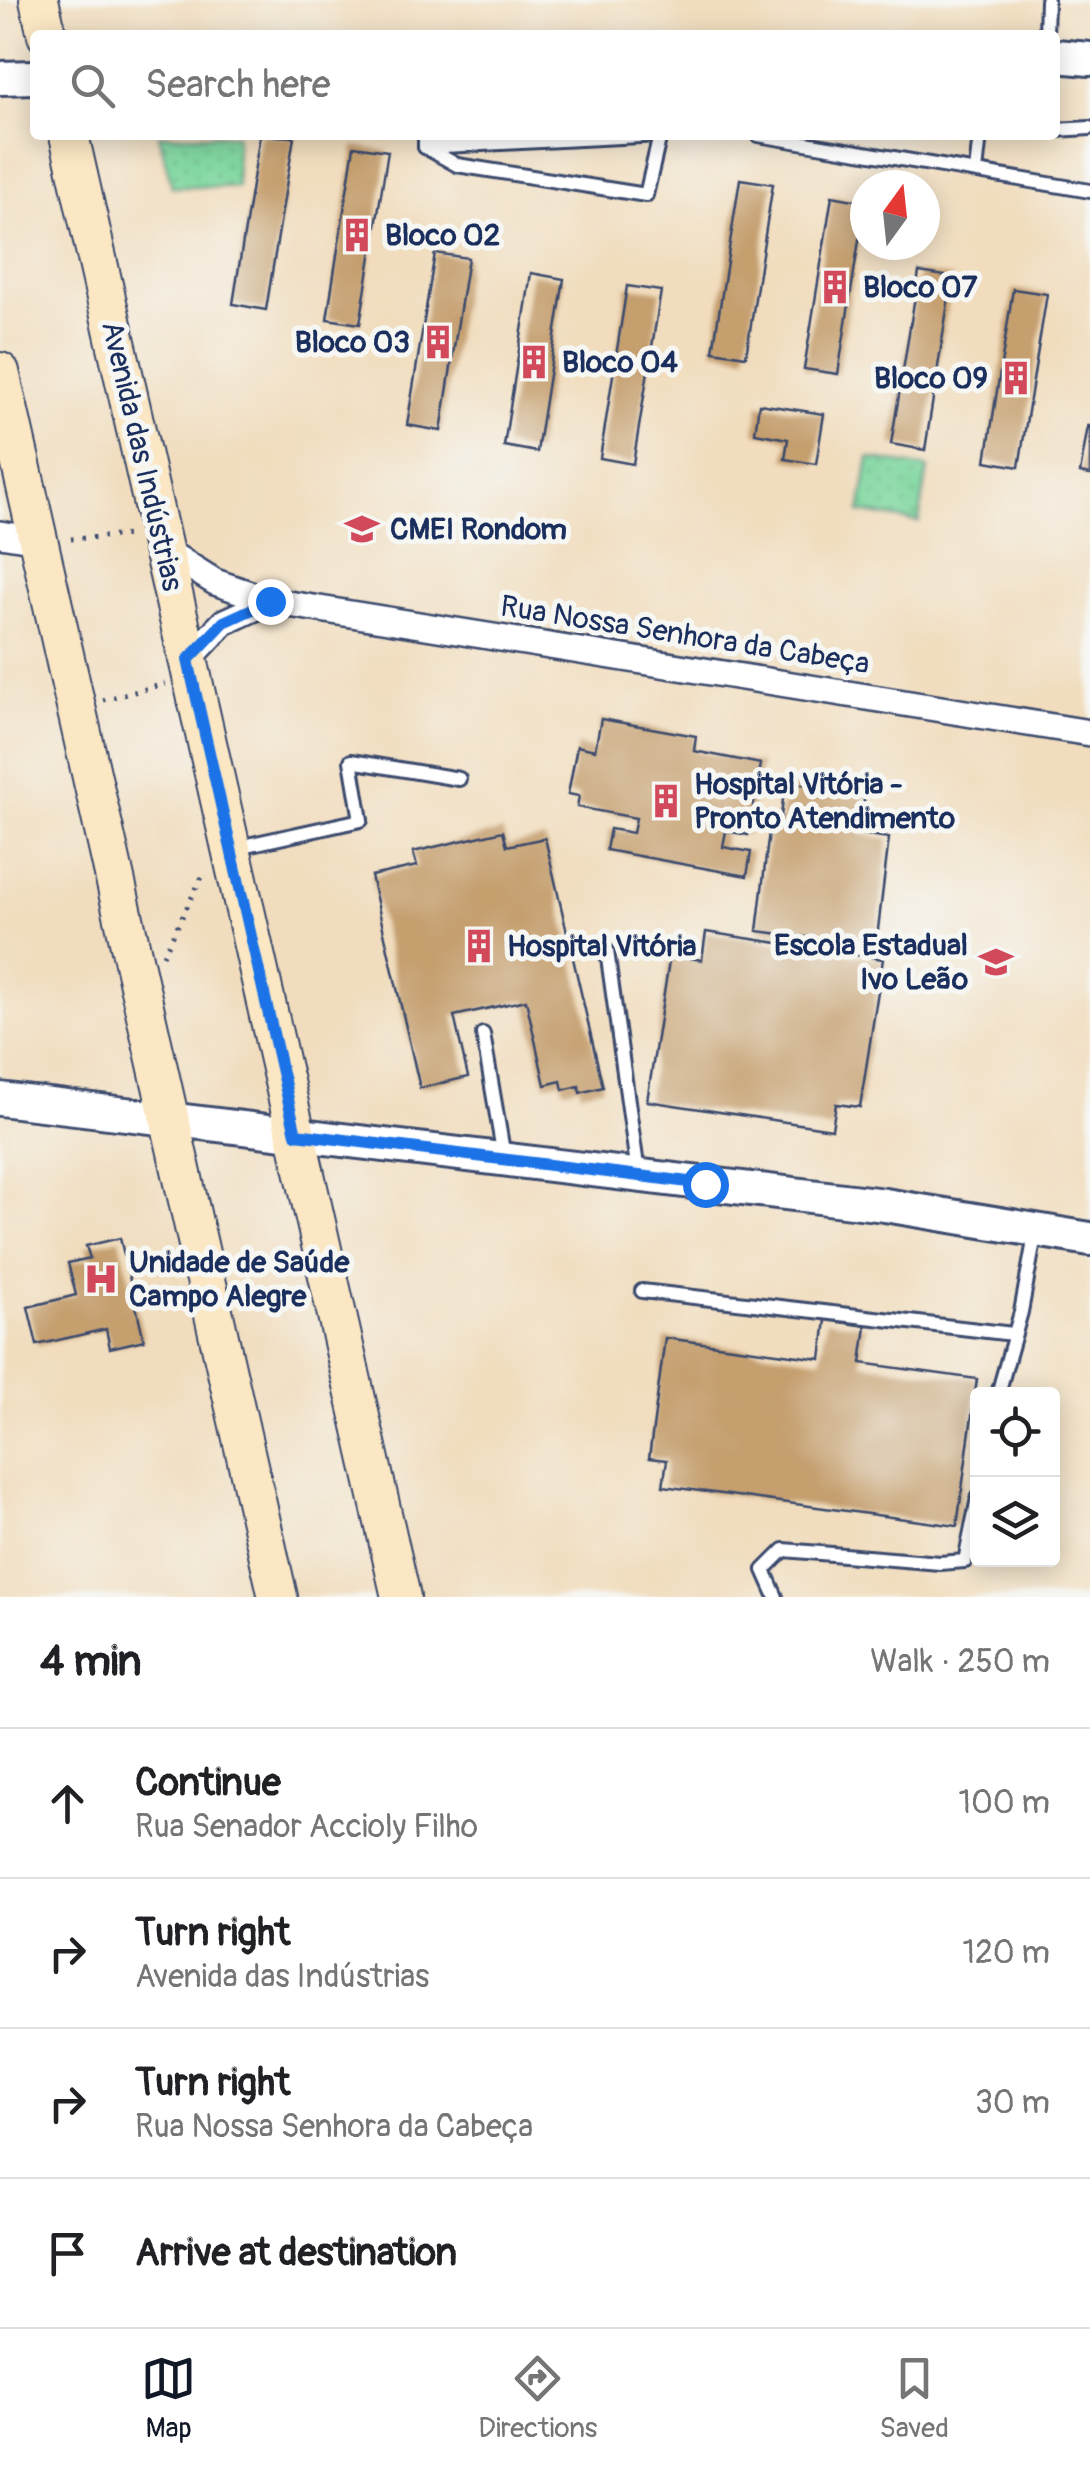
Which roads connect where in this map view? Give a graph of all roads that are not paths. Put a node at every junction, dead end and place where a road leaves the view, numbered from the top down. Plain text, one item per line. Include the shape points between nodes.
1 (39, 0) edge
2 (1047, 0) edge
3 (46, 30) edge
4 (1046, 30) edge
5 (1060, 56) edge
6 (1090, 59) edge
7 (30, 77) edge
8 (0, 78) edge
9 (1090, 128) edge
10 (1060, 130) edge
11 (71, 140) edge
12 (464, 140) edge
13 (659, 140) edge
14 (787, 140) edge
15 (979, 140) edge
16 (425, 141) edge
17 (976, 172) junction
18 (1090, 191) edge
19 (0, 372) edge
20 (0, 534) edge
21 (38, 540) junction
22 (162, 542) junction
23 (270, 601) junction
24 (190, 669) junction
25 (1090, 733) edge
26 (459, 778) dead end
27 (229, 838) junction
28 (608, 950) dead end
29 (483, 1034) dead end
30 (0, 1099) edge
31 (169, 1119) junction
32 (296, 1134) junction
33 (504, 1159) junction
34 (638, 1175) junction
35 (1036, 1228) junction
36 (1090, 1239) edge
37 (642, 1291) dead end
38 (1013, 1334) junction
39 (1000, 1387) edge
40 (970, 1537) edge
41 (278, 1597) edge
42 (401, 1597) edge
43 (776, 1597) edge

1 - 3 main road
2 - 4 lane
5 - 6 street
7 - 8 street
9 - 10 lane
11 - 22 main road, Avenida das Indústrias
12 - 16 lane
13 - 16 lane via 646,195 456,165
14 - 17 lane
15 - 17 lane
17 - 18 lane
19 - 21 main road
20 - 21 street
21 - 31 main road
22 - 23 street, Rua Nossa Senhora da Cabeça via 215,582
22 - 24 main road, Avenida das Indústrias
23 - 24 street via 224,622
23 - 25 street, Rua Nossa Senhora da Cabeça
24 - 27 main road, Avenida das Indústrias
26 - 27 lane via 351,762 361,820
27 - 32 main road, Avenida das Indústrias
28 - 34 lane
29 - 33 lane
30 - 31 street
31 - 32 street
31 - 41 main road
32 - 33 street
32 - 42 main road, Avenida das Indústrias
33 - 34 street
34 - 35 street
35 - 36 street
35 - 38 lane
37 - 38 lane
38 - 39 lane
40 - 43 lane via 965,1562 784,1550 764,1570

